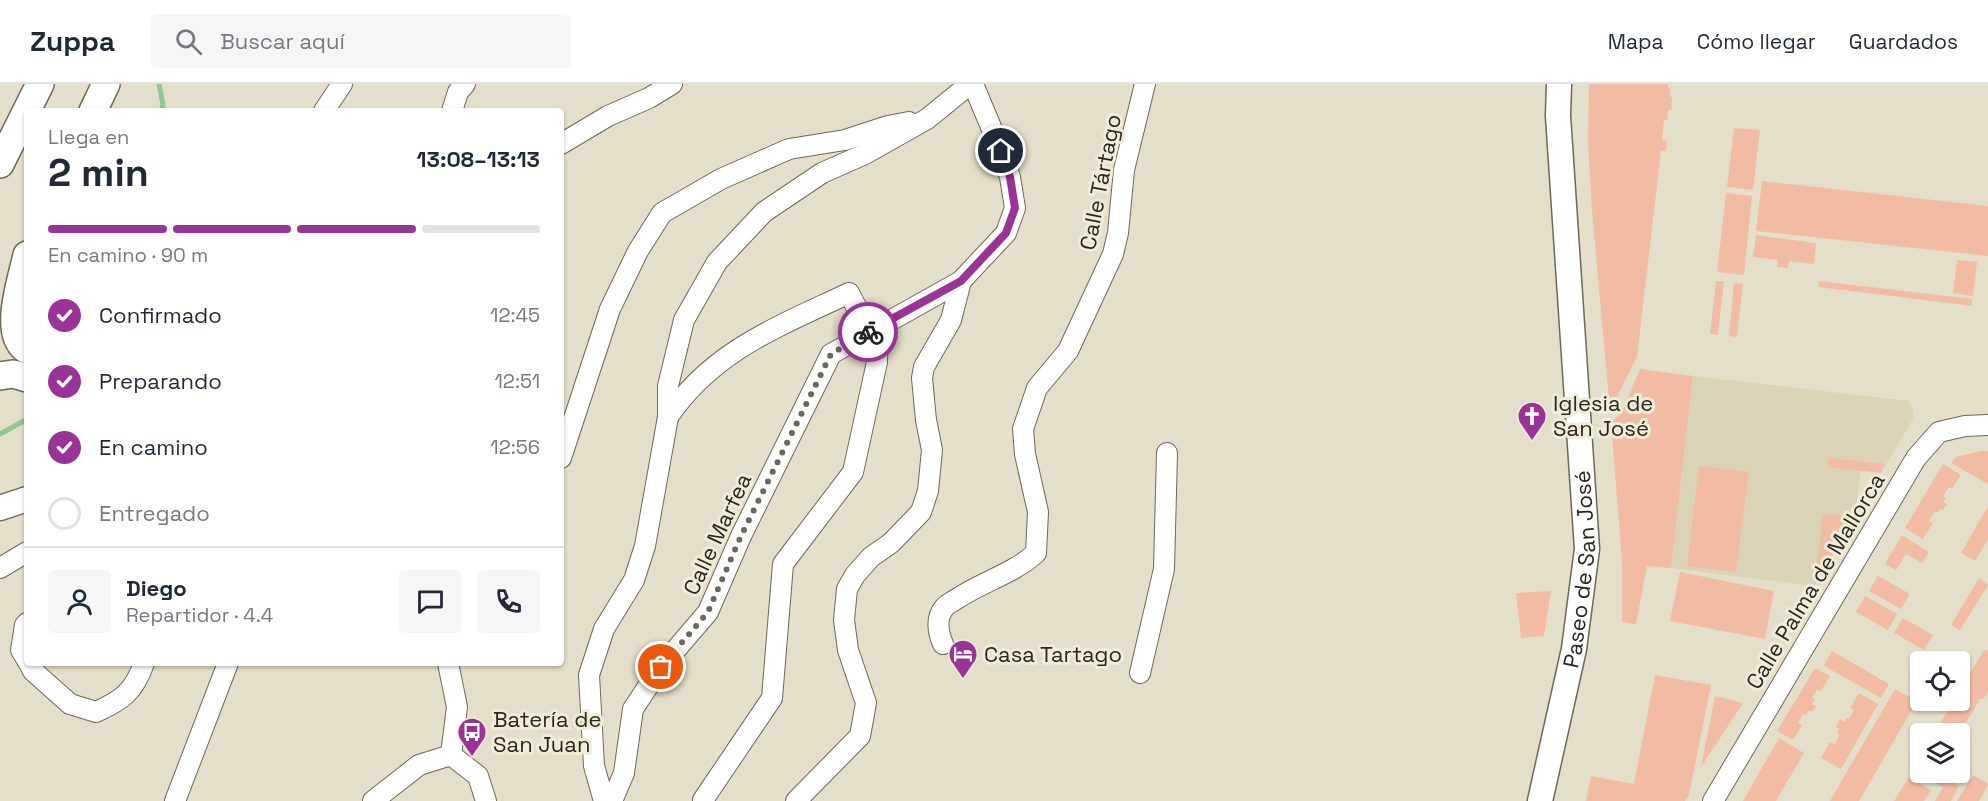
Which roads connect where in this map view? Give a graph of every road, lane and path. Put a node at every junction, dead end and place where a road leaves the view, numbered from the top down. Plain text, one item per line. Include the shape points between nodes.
1 (40, 84) edge
2 (106, 84) edge
3 (342, 84) edge
4 (465, 84) edge
5 (672, 84) edge
6 (971, 84) edge
7 (1144, 84) edge
8 (1560, 86) edge
9 (652, 91) edge
10 (28, 108) edge
11 (94, 108) edge
12 (326, 108) edge
13 (453, 108) edge
14 (24, 116) edge
15 (927, 119) junction
16 (564, 142) edge
17 (0, 164) edge
18 (24, 249) edge
19 (24, 270) edge
20 (961, 281) junction
21 (0, 297) edge
22 (874, 329) junction
23 (24, 348) edge
24 (0, 376) edge
25 (24, 377) edge
26 (668, 417) junction
27 (1988, 425) edge
28 (564, 450) edge
29 (1167, 453) dead end
30 (24, 554) edge
31 (0, 568) edge
32 (24, 631) edge
33 (943, 644) dead end
34 (24, 655) edge
35 (30, 666) edge
36 (143, 666) edge
37 (227, 666) edge
38 (449, 666) edge
39 (1140, 673) dead end
40 (451, 755) junction
41 (703, 800) edge
42 (175, 801) edge
43 (373, 801) edge
44 (486, 801) edge
45 (604, 801) edge
46 (612, 801) edge
47 (796, 801) edge
48 (1539, 801) edge
49 (1713, 801) edge

1 - 10 main road
2 - 11 main road
3 - 12 street
4 - 13 street
5 - 9 street
6 - 15 street
6 - 20 street via 1001,151 1015,208 1006,233
7 - 33 street, Calle Tártago via 1124,170 1113,254 1068,351 1037,388 1023,429 1038,512 1036,553 944,608 938,631
8 - 48 street, Paseo de San José via 1558,116 1587,549 1574,649
9 - 16 street
14 - 17 main road
15 - 26 street via 822,173 764,212 717,262 684,320 668,386
15 - 28 street via 845,140 789,149 720,179 662,213 638,250 610,309
18 - 21 main road
19 - 23 main road via 13,324
20 - 22 street, Calle Marfea
20 - 47 street via 951,320 924,367 922,378 932,450 928,491 921,512 871,557 847,589 844,620 848,650 866,703 860,736
22 - 26 street via 849,293 748,342 715,365 681,397
22 - 41 street via 877,362 853,472 783,564 772,698
22 - 46 street, Calle Marfea via 831,354 708,612 661,667 633,709 624,773
24 - 25 main road
26 - 45 street via 645,546 634,580 604,628 589,675 594,766
27 - 49 street, Calle Palma de Mallorca via 1939,432 1916,458
29 - 39 street via 1164,569
30 - 31 street
32 - 34 street
35 - 36 street via 70,704 96,712 119,702 138,679
37 - 42 street
38 - 40 street via 457,707
40 - 43 street via 419,765
40 - 44 street via 478,776

